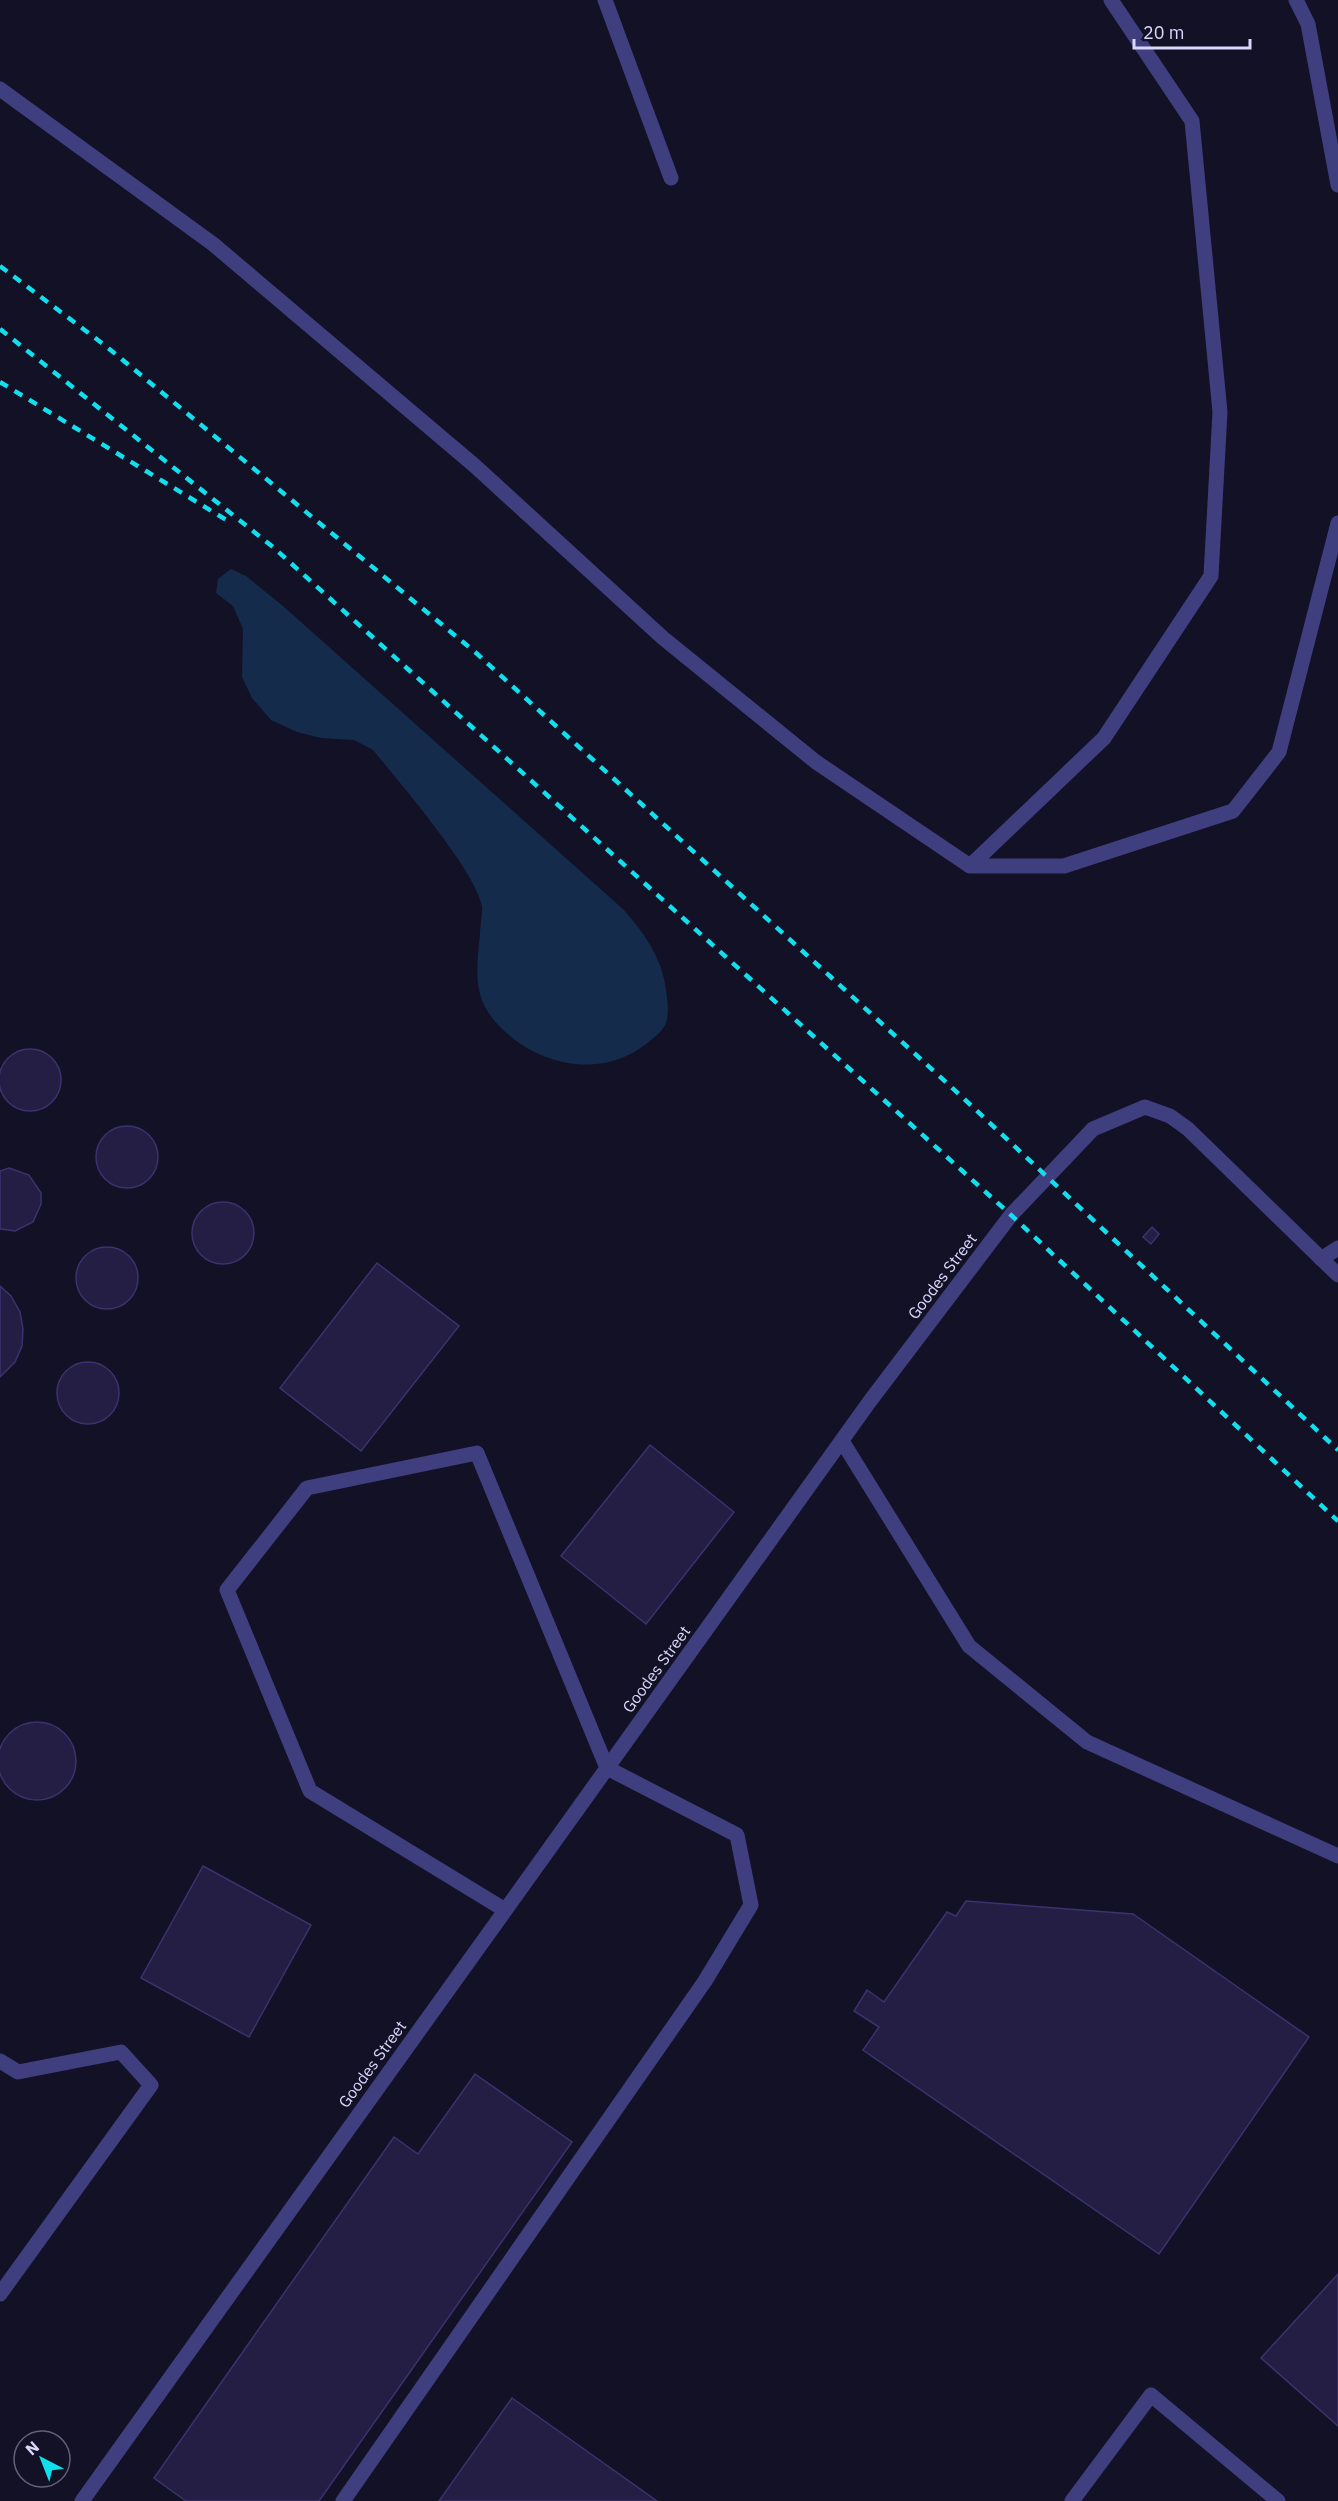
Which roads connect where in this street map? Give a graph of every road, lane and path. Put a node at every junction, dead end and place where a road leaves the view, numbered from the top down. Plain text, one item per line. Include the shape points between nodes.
1 (605, 0) edge
2 (1111, 0) edge
3 (1296, 0) edge
4 (0, 89) edge
5 (671, 178) dead end
6 (1338, 185) edge
7 (1338, 523) edge
8 (970, 866) junction
9 (1338, 1248) edge
10 (1321, 1259) junction
11 (1338, 1275) edge
12 (842, 1441) junction
13 (607, 1768) junction
14 (1338, 1856) edge
15 (505, 1910) junction
16 (0, 2061) edge
17 (0, 2294) edge
18 (82, 2501) edge
19 (343, 2501) edge
20 (1072, 2501) edge
21 (1278, 2501) edge

1 - 5 street
2 - 8 street via 1192,121 1220,412 1211,576 1104,738
3 - 6 street via 1308,24
4 - 8 street via 213,244 475,466 663,638 816,762
7 - 8 street via 1279,752 1233,811 1064,866
9 - 10 street
10 - 11 street, Goodes Street
10 - 12 street, Goodes Street via 1188,1129 1170,1116 1145,1107 1093,1129 1046,1176 1011,1215
12 - 13 street, Goodes Street
12 - 14 street via 969,1646 1087,1742
13 - 15 street, Goodes Street
13 - 15 street via 477,1453 307,1488 227,1590 310,1791
13 - 19 street via 737,1835 751,1905 705,1981
15 - 18 street, Goodes Street
16 - 17 street via 18,2072 121,2052 151,2085
20 - 21 street via 1151,2396

